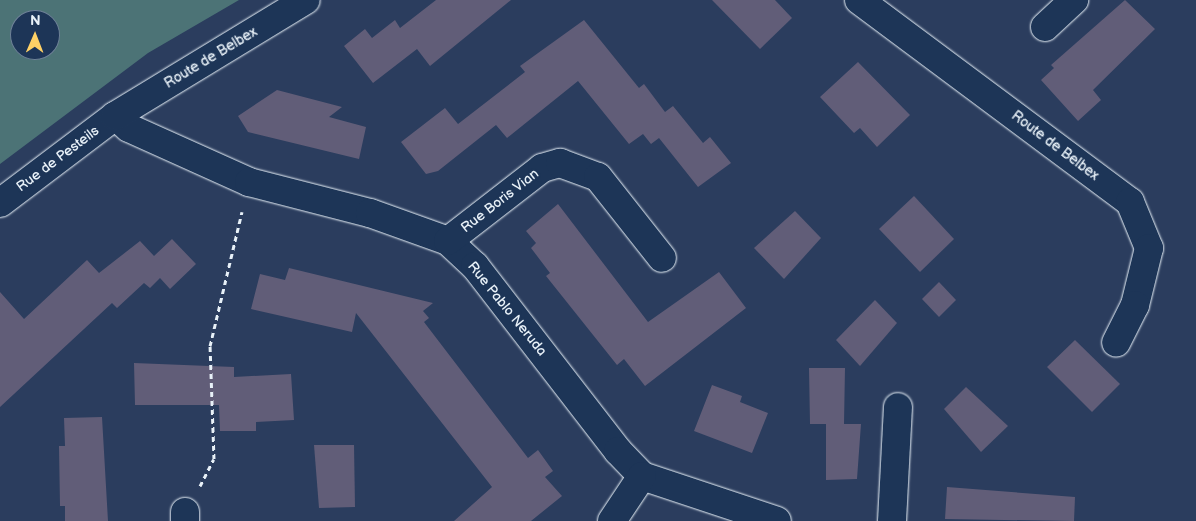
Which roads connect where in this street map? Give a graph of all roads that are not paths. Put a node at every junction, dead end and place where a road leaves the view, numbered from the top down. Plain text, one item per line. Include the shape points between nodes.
1 (306, 0) edge
2 (859, 0) edge
3 (1074, 0) edge
4 (1045, 27) dead end
5 (116, 116) junction
6 (0, 203) edge
7 (448, 241) junction
8 (662, 258) dead end
9 (1116, 343) dead end
10 (898, 407) dead end
11 (642, 476) junction
12 (612, 521) edge
13 (777, 521) edge
14 (892, 521) edge

1 - 5 street, Route de Belbex
2 - 9 street, Route de Belbex via 1130,202 1149,248 1135,305
3 - 4 street
5 - 6 street, Rue de Pesteils
5 - 7 street, Rue Pablo Neruda via 129,128 249,182 420,228
7 - 8 street, Rue Boris Vian via 542,168 560,163 598,177
7 - 11 street, Rue Pablo Neruda via 475,266 618,451
10 - 14 street
11 - 12 street
11 - 13 street, Rue Pablo Neruda

